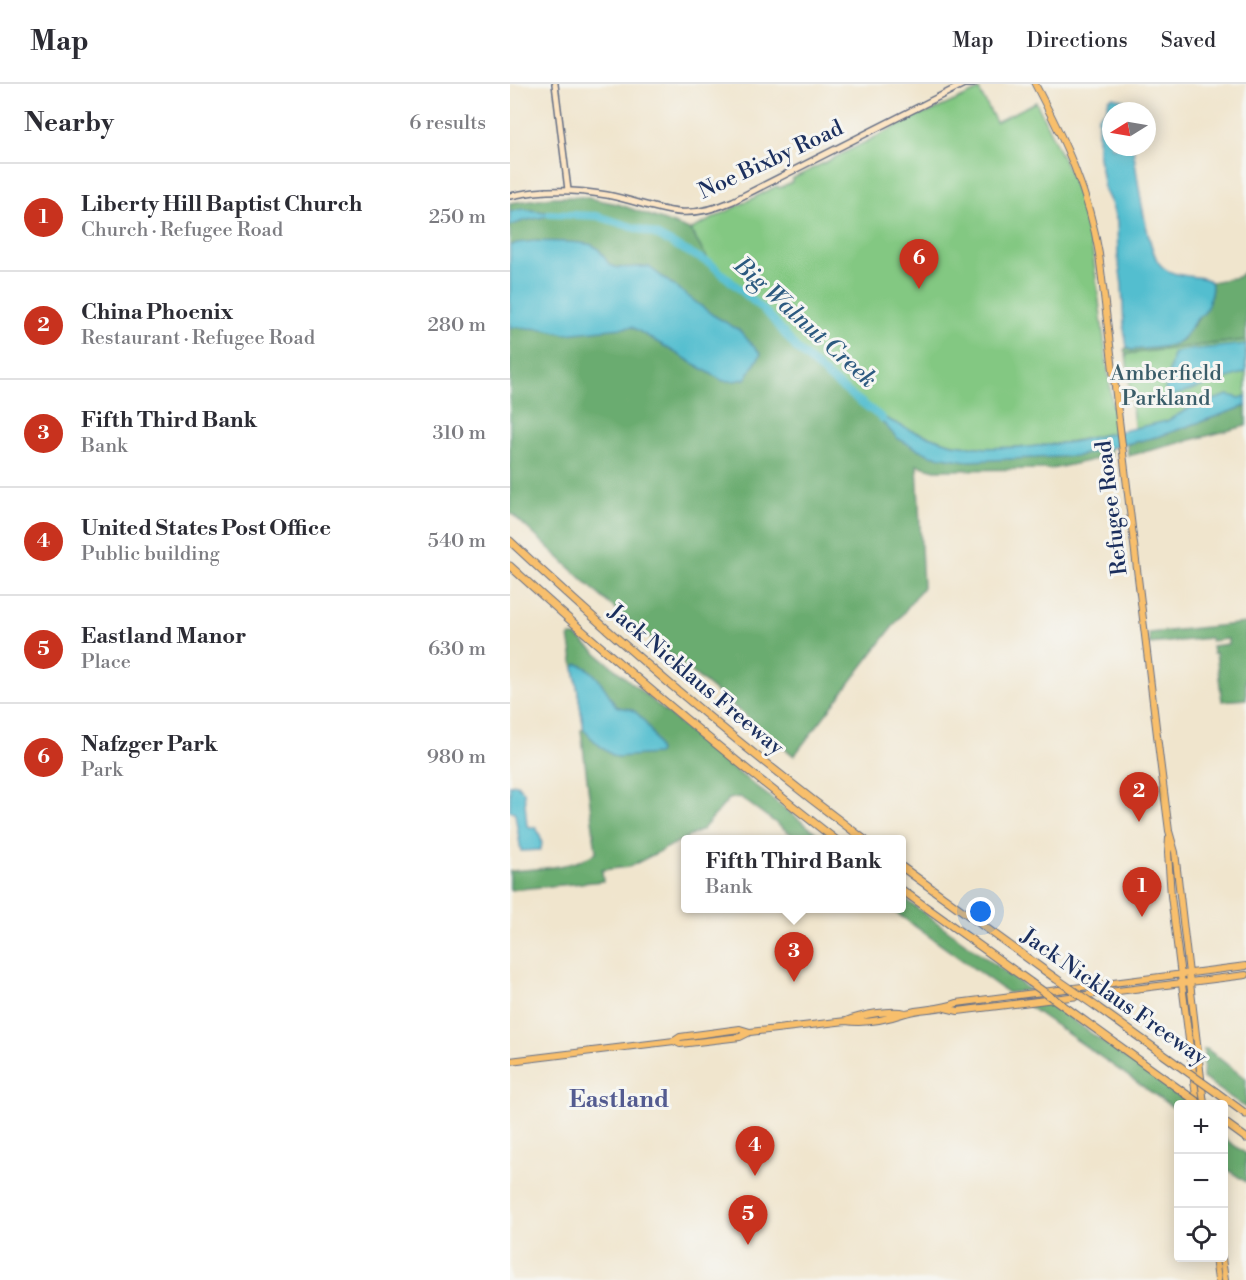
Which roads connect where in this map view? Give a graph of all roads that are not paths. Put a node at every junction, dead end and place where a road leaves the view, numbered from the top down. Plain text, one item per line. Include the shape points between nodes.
1 (555, 84) edge
2 (965, 84) edge
3 (973, 84) edge
4 (1035, 84) edge
5 (568, 190) junction
6 (510, 196) edge
7 (510, 541) edge
8 (510, 566) edge
9 (1169, 831) junction
10 (830, 835) edge
11 (859, 835) edge
12 (906, 870) edge
13 (906, 893) edge
14 (1246, 966) edge
15 (1181, 974) junction
16 (1188, 974) junction
17 (1246, 975) edge
18 (1190, 982) junction
19 (1182, 983) junction
20 (945, 1008) junction
21 (510, 1061) edge
22 (1194, 1100) edge
23 (1199, 1100) edge
24 (1200, 1100) edge
25 (1246, 1114) edge
26 (1228, 1125) edge
27 (1246, 1138) edge
28 (1216, 1262) edge
29 (1223, 1262) edge
30 (1218, 1280) edge
31 (1225, 1280) edge

1 - 5 street
2 - 3 street, Noe Bixby Road
2 - 5 street, Noe Bixby Road via 706,211 669,212 615,197
4 - 9 main road, Refugee Road via 1075,164 1089,204 1099,254
5 - 6 street, Noe Bixby Road
7 - 11 highway, Jack Nicklaus Freeway via 679,691
8 - 10 highway, Jack Nicklaus Freeway via 649,689
9 - 15 main road, Refugee Road via 1168,856
9 - 16 main road, Refugee Road via 1175,852
12 - 25 highway, Jack Nicklaus Freeway, bridge
13 - 22 highway, Jack Nicklaus Freeway, bridge
14 - 16 main road
15 - 16 main road
15 - 19 main road, Refugee Road
15 - 20 main road via 957,1003
16 - 18 main road, Refugee Road
17 - 18 main road
18 - 19 main road
18 - 24 main road, Refugee Road
19 - 20 main road via 958,1011
19 - 23 main road, Refugee Road
20 - 21 main road via 750,1032 740,1029
26 - 27 highway
28 - 30 main road
29 - 31 main road

